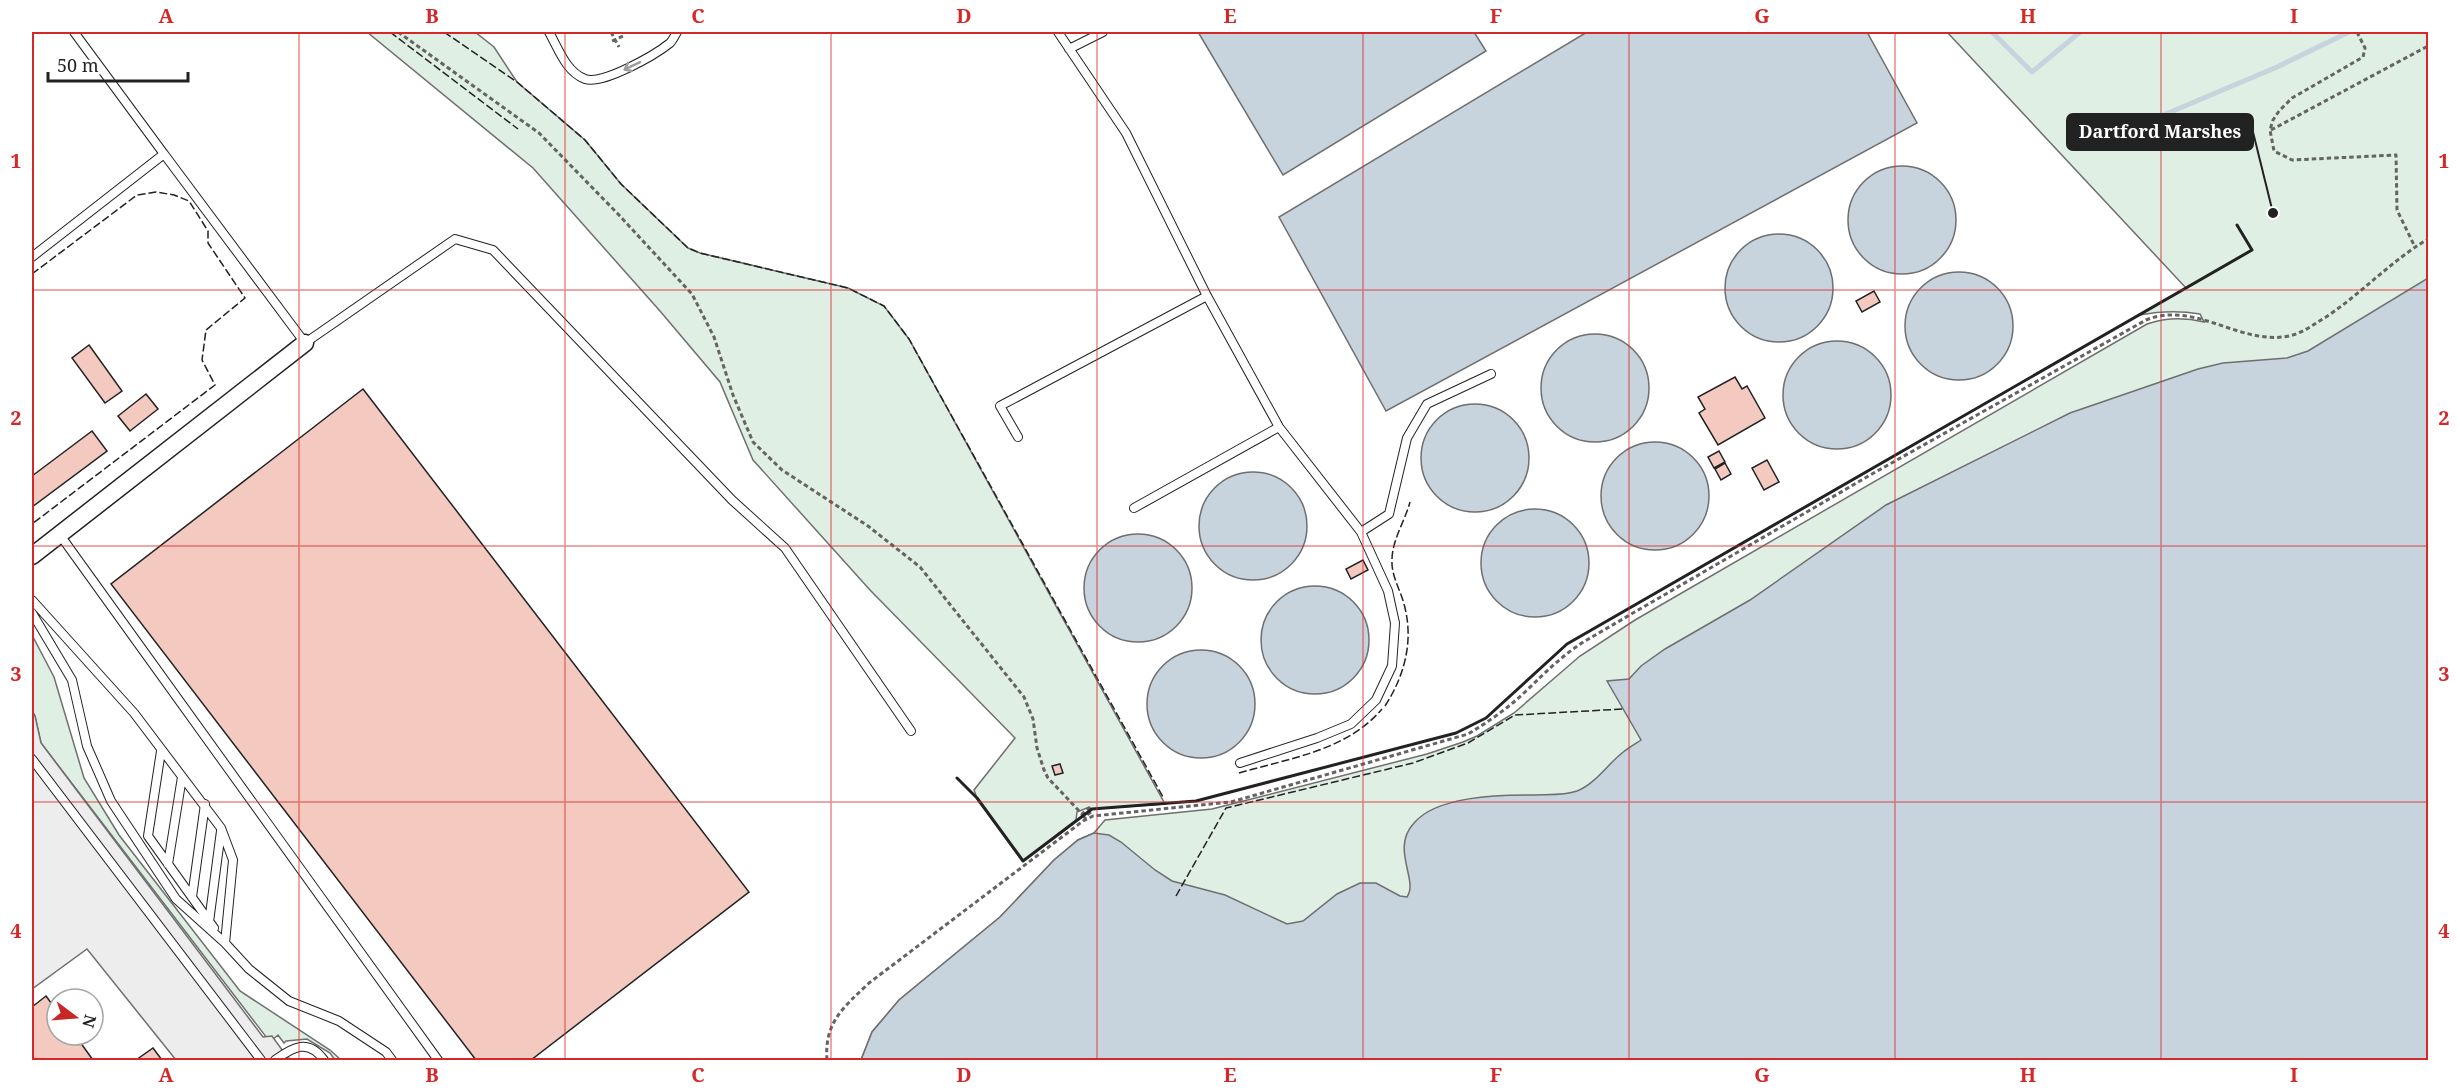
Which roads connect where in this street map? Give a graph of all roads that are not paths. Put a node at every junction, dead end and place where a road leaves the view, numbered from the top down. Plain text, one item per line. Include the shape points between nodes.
1 (74, 32) edge
2 (549, 32) edge
3 (677, 32) edge
4 (1058, 32) edge
5 (1103, 32) edge
6 (1069, 50) junction
7 (164, 154) junction
8 (32, 257) edge
9 (1207, 296) junction
10 (305, 343) junction
11 (1491, 374) dead end
12 (1279, 427) junction
13 (1018, 437) dead end
14 (1134, 508) dead end
15 (1361, 532) junction
16 (60, 534) junction
17 (32, 556) edge
18 (32, 600) edge
19 (32, 613) edge
20 (911, 731) dead end
21 (161, 751) junction
22 (32, 759) edge
23 (1240, 763) dead end
24 (182, 777) junction
25 (205, 804) junction
26 (221, 828) junction
27 (168, 864) junction
28 (192, 897) junction
29 (209, 922) junction
30 (225, 943) junction
31 (261, 1060) edge
32 (275, 1060) edge
33 (324, 1060) edge
34 (392, 1060) edge
35 (438, 1060) edge

1 - 7 lane
3 -> 2 lane via 671,42 636,64 593,81 572,71
4 - 6 lane
5 - 6 lane
6 - 9 lane via 1126,133
7 - 8 lane
7 - 10 lane
9 - 12 lane
9 - 13 lane via 1000,406
10 - 16 street
10 - 20 lane via 455,239 493,250 732,500 785,548
11 - 15 lane via 1427,404 1407,438 1389,514
12 - 14 lane
12 - 15 lane
15 - 23 lane via 1388,591 1395,623 1392,666 1376,700 1351,724
16 - 17 street
16 - 35 lane
18 - 21 lane via 134,713
19 - 30 lane via 72,680 87,746 111,801 176,899
21 - 24 lane
21 - 27 lane via 148,836
22 - 31 lane
24 - 25 lane
24 - 27 lane
25 - 26 lane
25 - 28 lane
26 - 29 lane
26 - 30 lane via 233,860
27 - 28 lane
28 - 29 lane
29 - 30 lane
30 - 34 lane via 249,969 289,1001 339,1021
32 - 33 lane via 299,1047 315,1051

